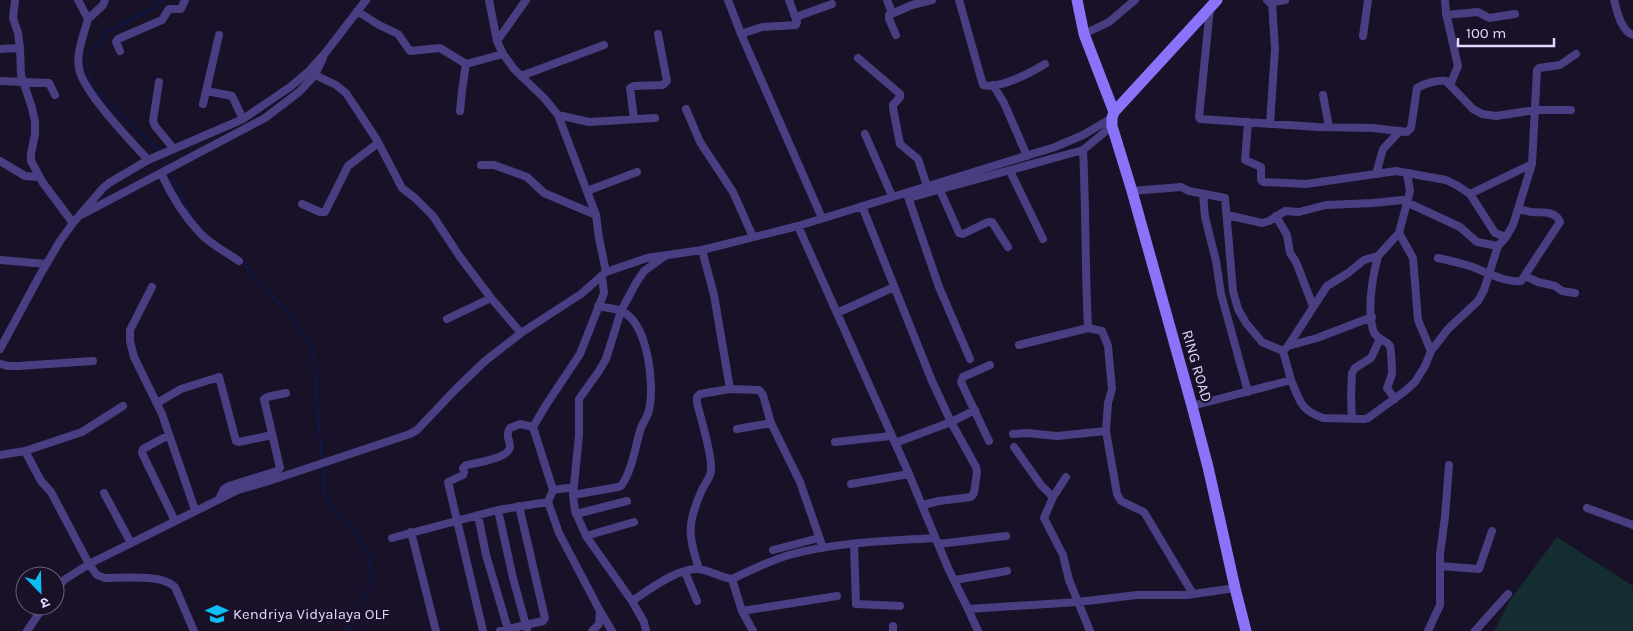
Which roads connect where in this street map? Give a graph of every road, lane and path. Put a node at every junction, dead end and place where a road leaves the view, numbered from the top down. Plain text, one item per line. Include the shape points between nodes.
1 (15, 0) edge
2 (78, 0) edge
3 (105, 0) edge
4 (185, 0) edge
5 (366, 0) edge
6 (489, 0) edge
7 (526, 0) edge
8 (728, 0) edge
9 (789, 0) edge
10 (887, 0) edge
11 (932, 0) edge
12 (959, 0) edge
13 (1077, 0) edge
14 (1136, 0) edge
15 (1285, 0) edge
16 (1368, 0) edge
17 (1444, 0) edge
18 (1614, 0) edge
19 (1269, 1) edge
20 (912, 3) edge
21 (832, 4) dead end
22 (1213, 4) edge
23 (357, 12) junction
24 (892, 13) junction
25 (1516, 14) dead end
26 (1446, 15) junction
27 (796, 17) junction
28 (88, 19) junction
29 (658, 34) dead end
30 (741, 34) junction
31 (1084, 34) junction
32 (219, 35) dead end
33 (896, 35) dead end
34 (1633, 35) edge
35 (1363, 36) dead end
36 (498, 41) junction
37 (604, 45) dead end
38 (20, 48) junction
39 (0, 49) edge
40 (120, 51) dead end
41 (326, 52) junction
42 (503, 54) junction
43 (1576, 54) dead end
44 (858, 58) dead end
45 (466, 64) junction
46 (1044, 64) dead end
47 (315, 75) junction
48 (521, 76) junction
49 (0, 81) edge
50 (23, 82) junction
51 (159, 82) dead end
52 (1450, 85) junction
53 (993, 86) junction
54 (207, 91) junction
55 (1323, 94) dead end
56 (55, 95) dead end
57 (203, 104) dead end
58 (686, 109) dead end
59 (1535, 110) junction
60 (1571, 110) dead end
61 (460, 111) dead end
62 (558, 115) junction
63 (655, 118) dead end
64 (243, 119) junction
65 (634, 119) junction
66 (1112, 119) junction
67 (1248, 122) junction
68 (1270, 124) junction
69 (1329, 127) junction
70 (1400, 131) junction
71 (866, 134) dead end
72 (378, 143) junction
73 (171, 150) junction
74 (1082, 150) junction
75 (1027, 156) junction
76 (148, 160) junction
77 (0, 161) edge
78 (481, 164) dead end
79 (1532, 164) junction
80 (1010, 171) junction
81 (162, 172) junction
82 (638, 172) dead end
83 (1407, 173) junction
84 (1376, 174) junction
85 (39, 177) junction
86 (927, 186) junction
87 (940, 190) junction
88 (1132, 190) junction
89 (588, 192) junction
90 (1203, 194) junction
91 (1470, 194) junction
92 (908, 195) junction
93 (892, 196) junction
94 (1406, 201) junction
95 (302, 204) dead end
96 (862, 206) junction
97 (1518, 209) junction
98 (596, 215) junction
99 (1227, 215) junction
100 (79, 216) junction
101 (1276, 216) junction
102 (822, 218) junction
103 (73, 222) junction
104 (798, 226) junction
105 (1399, 233) junction
106 (753, 236) junction
107 (1506, 237) junction
108 (1043, 239) dead end
109 (1498, 246) junction
110 (1008, 247) dead end
111 (702, 250) junction
112 (666, 255) junction
113 (1378, 256) junction
114 (1438, 258) dead end
115 (0, 260) edge
116 (239, 261) dead end
117 (46, 264) junction
118 (604, 274) junction
119 (1488, 274) junction
120 (1525, 276) junction
121 (152, 287) dead end
122 (894, 287) junction
123 (1575, 293) dead end
124 (491, 298) junction
125 (598, 306) junction
126 (1313, 306) junction
127 (621, 311) junction
128 (836, 313) junction
129 (1372, 317) junction
130 (447, 319) dead end
131 (1088, 328) junction
132 (521, 333) junction
133 (1380, 340) junction
134 (1019, 345) dead end
135 (1285, 348) junction
136 (0, 349) edge
137 (1431, 351) junction
138 (970, 359) dead end
139 (93, 361) dead end
140 (0, 364) edge
141 (990, 365) dead end
142 (1291, 380) junction
143 (730, 388) junction
144 (1248, 392) junction
145 (286, 393) dead end
146 (1395, 399) junction
147 (157, 403) junction
148 (123, 406) dead end
149 (1192, 406) junction
150 (975, 410) junction
151 (1352, 419) junction
152 (951, 422) junction
153 (771, 423) junction
154 (534, 427) junction
155 (737, 429) dead end
156 (1106, 431) junction
157 (169, 434) junction
158 (1013, 434) dead end
159 (272, 435) junction
160 (893, 439) junction
161 (989, 441) dead end
162 (835, 442) dead end
163 (1014, 447) dead end
164 (25, 451) junction
165 (0, 455) edge
166 (1449, 465) dead end
167 (910, 474) junction
168 (1066, 477) dead end
169 (851, 484) dead end
170 (553, 490) junction
171 (574, 491) junction
172 (104, 493) dead end
173 (1053, 497) junction
174 (219, 499) junction
175 (627, 501) dead end
176 (548, 502) junction
177 (923, 505) junction
178 (519, 506) junction
179 (1587, 508) dead end
180 (195, 510) junction
181 (498, 510) junction
182 (576, 514) junction
183 (478, 515) junction
184 (456, 520) junction
185 (175, 521) junction
186 (634, 522) dead end
187 (1633, 525) edge
188 (1492, 531) dead end
189 (411, 532) junction
190 (586, 536) junction
191 (1006, 536) dead end
192 (392, 538) dead end
193 (819, 538) junction
194 (937, 541) junction
195 (130, 543) junction
196 (854, 544) junction
197 (823, 548) junction
198 (773, 550) dead end
199 (89, 564) junction
200 (1440, 566) junction
201 (699, 569) junction
202 (1007, 571) dead end
203 (685, 572) junction
204 (65, 579) edge
205 (732, 579) junction
206 (955, 580) junction
207 (1235, 588) junction
208 (1193, 594) junction
209 (1508, 594) dead end
210 (837, 596) dead end
211 (632, 601) junction
212 (697, 601) dead end
213 (1078, 602) junction
214 (900, 606) dead end
215 (968, 609) junction
216 (600, 611) junction
217 (742, 611) junction
218 (37, 616) edge
219 (527, 628) edge
220 (504, 630) edge
221 (27, 631) edge
222 (194, 631) edge
223 (436, 631) edge
224 (483, 631) edge
225 (592, 631) edge
226 (612, 631) edge
227 (646, 631) edge
228 (752, 631) edge
229 (978, 631) edge
230 (1090, 631) edge
231 (1246, 631) edge
232 (1428, 631) edge
233 (1475, 631) edge

1 - 38 street via 13,21
2 - 28 street
3 - 28 street via 104,5
4 - 40 street via 181,9 169,9 163,19 118,39
5 - 23 street
6 - 36 street
7 - 36 street
8 - 30 street
9 - 27 street
10 - 24 street
11 - 20 street
12 - 53 street via 982,83
13 - 31 street, RING ROAD
14 - 31 street via 1108,22
15 - 19 street
16 - 35 street
17 - 26 street
18 - 34 street via 1617,14 1627,32
19 - 68 street via 1275,49
20 - 24 street
21 - 27 street
22 - 66 street
22 - 67 street via 1198,117
23 - 41 street
23 - 45 street via 398,34 410,52 440,48
24 - 33 street via 888,19
25 - 26 street via 1490,18 1478,12
26 - 52 street via 1458,66
27 - 30 street via 794,26 762,26
28 - 76 street via 79,57 80,75 86,87
29 - 65 street via 666,81 663,85 630,88
30 - 102 street
31 - 66 street, RING ROAD
32 - 54 street
36 - 42 street
37 - 48 street
38 - 39 street
38 - 50 street
41 - 47 street
41 - 64 street via 290,87
42 - 45 street
42 - 48 street
43 - 59 street via 1560,65 1538,69
44 - 86 street via 900,94 893,106 900,141 902,147 918,159
45 - 61 street
46 - 53 street via 1024,76
47 - 72 street via 342,89
47 - 81 street via 265,118
48 - 62 street
49 - 50 street
50 - 56 street via 49,83
50 - 85 street via 32,108 35,134 31,154
51 - 73 street via 154,124
52 - 59 street via 1482,114 1496,116
52 - 70 street via 1441,81 1417,88 1411,130
53 - 75 street
54 - 57 street
54 - 64 street via 232,96
55 - 69 street
58 - 106 street via 700,142 733,192
59 - 60 street
59 - 79 street
62 - 65 street via 589,122
62 - 89 street
63 - 65 street
64 - 73 street
66 - 74 street
66 - 75 street via 1083,135
66 - 88 street, RING ROAD
67 - 68 street
67 - 84 street via 1245,160 1261,167 1263,182 1306,184
68 - 69 street
69 - 70 street
70 - 84 street via 1383,149
71 - 93 street
72 - 95 street via 348,166 326,211
72 - 124 street via 402,188 433,216
73 - 76 street
74 - 80 street
74 - 131 street
75 - 86 street
76 - 100 street via 105,186
77 - 85 street via 25,176
78 - 98 street via 494,165 527,177 544,193
79 - 91 street
79 - 97 street
80 - 87 street
80 - 108 street
81 - 100 street
81 - 116 street via 171,196 200,234
82 - 89 street
83 - 84 street via 1396,170
83 - 91 street via 1446,180
83 - 94 street via 1410,191
85 - 103 street
86 - 92 street
87 - 92 street
87 - 110 street via 959,233 992,222
88 - 90 street via 1182,187
88 - 149 street, RING ROAD
89 - 98 street
90 - 99 street via 1225,198
90 - 144 street via 1220,289
91 - 107 street via 1495,233
92 - 93 street
92 - 138 street via 939,287
93 - 96 street
94 - 101 street via 1326,205 1299,212 1285,211
94 - 105 street
94 - 109 street via 1460,227 1477,242
96 - 102 street
96 - 122 street
97 - 107 street via 1514,225
97 - 120 street via 1550,213 1560,221
98 - 118 street
99 - 101 street via 1262,223
99 - 135 street via 1233,291 1238,309 1262,342
100 - 103 street
101 - 126 street via 1287,234 1290,252
102 - 104 street
103 - 117 street
104 - 106 street
104 - 128 street
105 - 113 street
105 - 137 street via 1413,258 1418,320
106 - 111 street
107 - 109 street
109 - 119 street
111 - 112 street
111 - 143 street via 714,295
112 - 118 street via 647,258
112 - 127 street via 641,274
113 - 126 street via 1364,260 1330,283
113 - 129 street via 1372,282
114 - 119 street
115 - 117 street
117 - 136 street
118 - 125 street via 604,289
118 - 132 street via 581,294
119 - 120 street via 1515,282
119 - 137 street via 1476,305 1448,329
120 - 123 street
121 - 147 street via 130,330 130,341 134,357
122 - 128 street
122 - 152 street
124 - 130 street
124 - 132 street
125 - 127 street
125 - 154 street via 580,354
126 - 135 street
127 - 171 street via 606,358 579,399
127 - 171 street via 629,316 642,336 650,368 649,411 621,486
128 - 160 street
129 - 133 street via 1373,331
129 - 135 street
131 - 134 street
131 - 156 street via 1102,331 1108,346 1112,389
132 - 174 street via 486,361 410,434
133 - 146 street via 1391,349 1392,375 1387,388
133 - 151 street via 1371,358 1352,373
135 - 142 street
137 - 146 street via 1415,382
139 - 140 street via 18,366
141 - 150 street via 961,379
142 - 144 street
142 - 151 street via 1301,404 1309,412 1323,418
143 - 153 street via 760,391 765,397
143 - 201 street via 697,397 712,468 690,526 691,546
144 - 149 street
145 - 159 street via 264,399
146 - 151 street via 1368,418
147 - 157 street
147 - 159 street via 181,389 219,377 236,441
148 - 164 street via 82,432
149 - 207 street, RING ROAD
150 - 152 street
150 - 161 street
152 - 160 street
152 - 177 street via 976,467 974,493 968,498
153 - 155 street
153 - 193 street via 800,482
154 - 170 street
154 - 184 street via 520,424 510,428 507,432 510,448 507,453 466,465 463,475 448,482
156 - 158 street via 1057,436 1027,432
156 - 208 street via 1119,499 1144,512
157 - 180 street
157 - 185 street via 142,453
159 - 174 street via 280,468 229,486
160 - 162 street
160 - 167 street
163 - 173 street
164 - 165 street
164 - 199 street
166 - 200 street
167 - 169 street
167 - 177 street
168 - 173 street
170 - 171 street
170 - 176 street
171 - 182 street
172 - 195 street
173 - 213 street via 1044,518 1063,555
174 - 180 street
175 - 182 street
176 - 178 street
176 - 216 street via 559,533
177 - 194 street
178 - 181 street
178 - 219 street via 544,618
179 - 187 street
180 - 185 street
181 - 183 street
181 - 219 street
182 - 190 street
183 - 184 street
183 - 220 street
184 - 189 street
184 - 224 street
185 - 195 street
186 - 190 street
188 - 200 street via 1479,569
189 - 192 street
189 - 223 street
190 - 211 street
191 - 194 street
193 - 197 street
193 - 198 street
194 - 196 street
194 - 206 street
195 - 199 street
196 - 197 street
196 - 214 street via 856,604
197 - 205 street via 772,561
199 - 204 street
199 - 222 street via 100,577 147,578 171,583
200 - 232 street via 1440,605
201 - 203 street
201 - 205 street
202 - 206 street
203 - 211 street via 669,577
203 - 212 street
205 - 217 street
206 - 215 street
207 - 208 street
207 - 231 street, RING ROAD
208 - 213 street via 1137,595
209 - 233 street
210 - 217 street
211 - 227 street
213 - 215 street
213 - 230 street
215 - 229 street
216 - 225 street via 599,624
216 - 226 street
217 - 228 street
218 - 221 street
219 - 220 street

